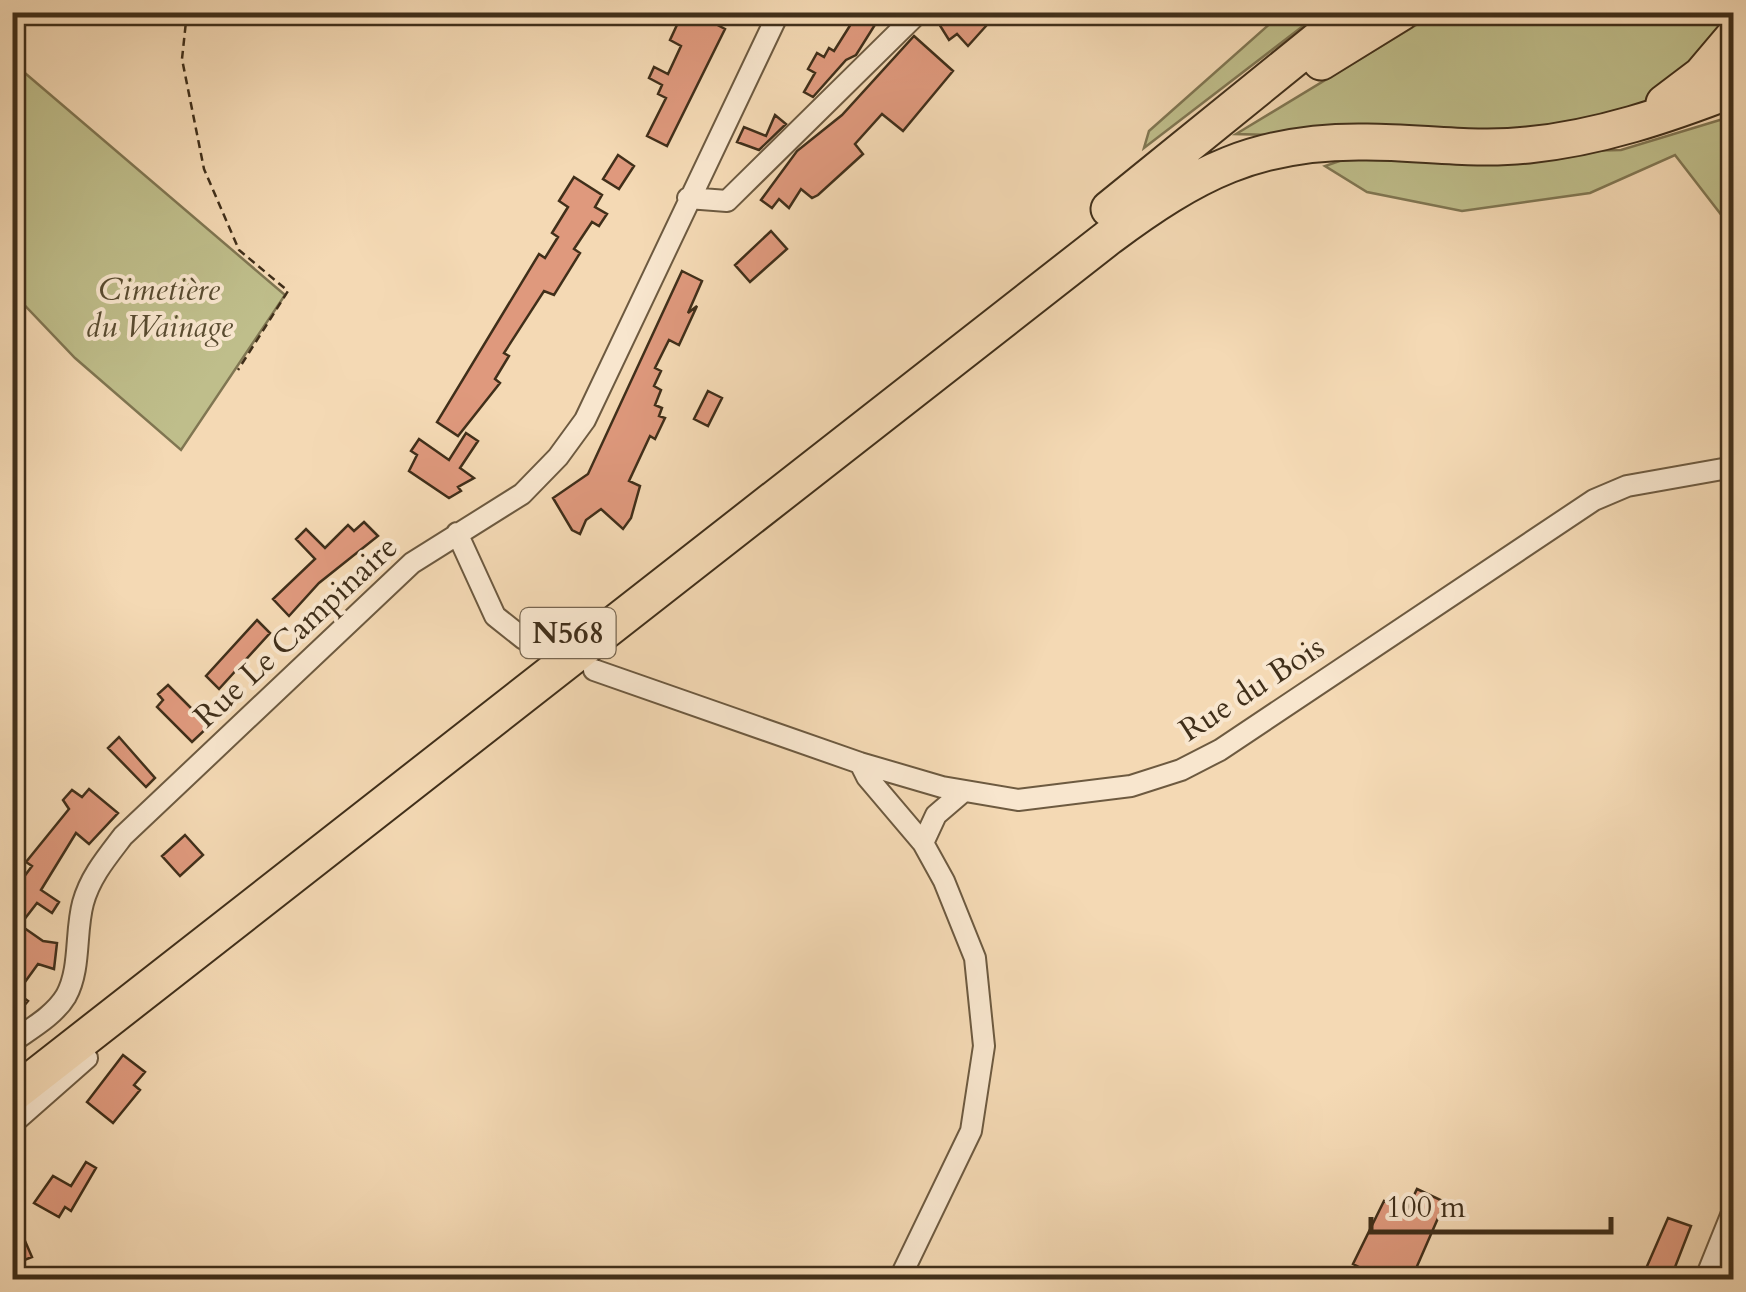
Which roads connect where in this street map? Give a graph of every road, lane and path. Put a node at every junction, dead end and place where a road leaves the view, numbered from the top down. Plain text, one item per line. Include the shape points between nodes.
1 (186, 12) edge
2 (779, 12) edge
3 (919, 12) edge
4 (1352, 12) edge
5 (1402, 12) edge
6 (1734, 36) edge
7 (1734, 89) edge
8 (1620, 128) junction
9 (1168, 162) junction
10 (688, 198) junction
11 (238, 370) dead end
12 (1734, 467) edge
13 (458, 533) junction
14 (524, 640) tunnel mouth
15 (594, 670) tunnel mouth
16 (860, 763) junction
17 (964, 791) junction
18 (923, 843) junction
19 (12, 1042) edge
20 (88, 1058) dead end
21 (12, 1065) edge
22 (12, 1094) edge
23 (12, 1124) edge
24 (1734, 1208) edge
25 (1724, 1258) edge
26 (899, 1280) edge
27 (1705, 1280) edge

1 - 11 path via 182,58 204,168 239,250 288,291
2 - 10 street, Rue Le Campinaire
3 - 10 street via 726,201
4 - 9 highway
5 - 9 highway
6 - 8 highway via 1701,75
7 - 8 highway
8 - 22 highway, N568 via 1524,146 1286,146 1211,170 1109,237
9 - 21 highway, N568
10 - 13 street, Rue Le Campinaire via 586,420 522,494
12 - 17 street, Rue du Bois via 1627,486 1594,500 1181,770 1130,786 1018,800
13 - 14 street via 496,616
13 - 19 street, Rue Le Campinaire via 350,616 123,836 83,901 66,996
15 - 16 street, Rue du Bois
16 - 17 street, Rue du Bois
16 - 18 street
17 - 18 street via 936,815
18 - 26 street via 976,958 984,1046 971,1131
20 - 23 street
24 - 25 street
25 - 27 street

